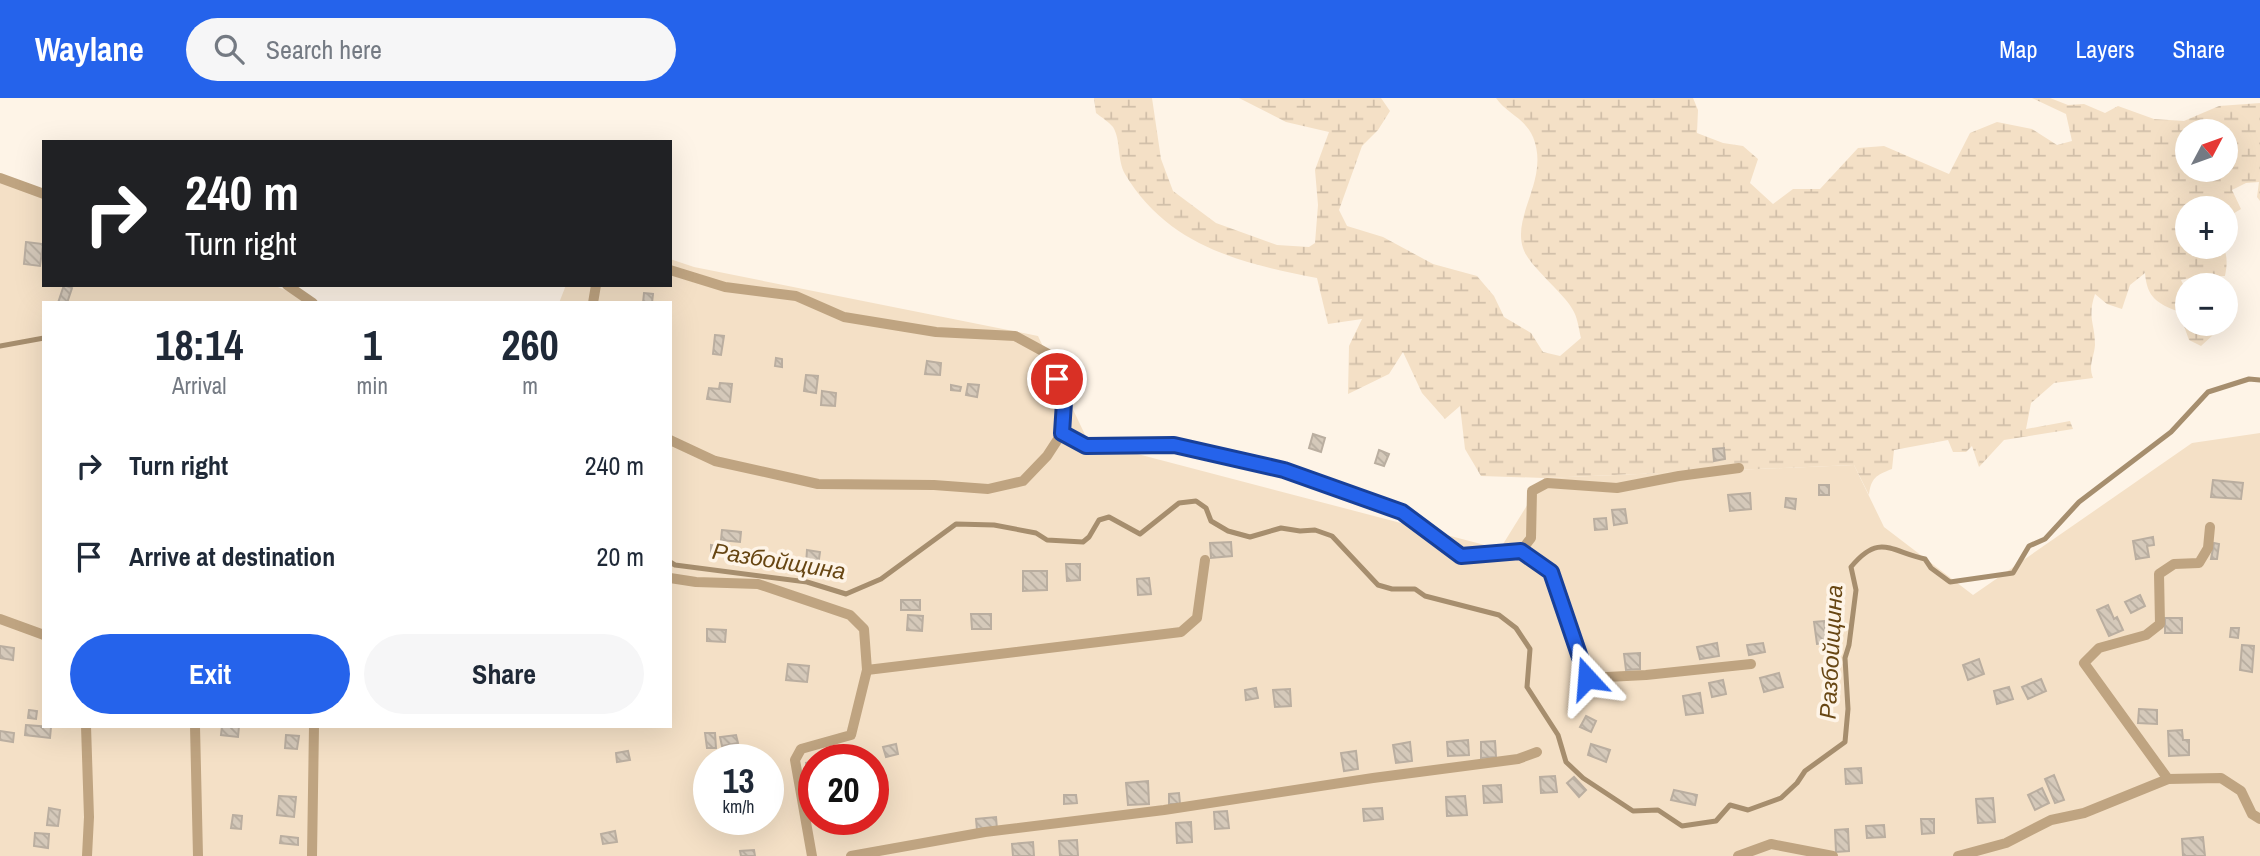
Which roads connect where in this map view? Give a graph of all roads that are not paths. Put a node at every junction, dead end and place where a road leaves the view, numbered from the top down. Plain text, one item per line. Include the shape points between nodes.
1 (0, 178) edge
2 (42, 193) edge
3 (672, 271) edge
4 (290, 287) edge
5 (310, 301) edge
6 (1062, 433) junction
7 (672, 441) edge
8 (1739, 468) dead end
9 (2210, 527) dead end
10 (1521, 551) junction
11 (1205, 560) dead end
12 (672, 578) edge
13 (0, 620) edge
14 (42, 634) edge
15 (1751, 664) dead end
16 (867, 670) junction
17 (86, 728) edge
18 (194, 728) edge
19 (314, 728) edge
20 (1537, 752) dead end
21 (2168, 779) junction
22 (2260, 819) edge
23 (87, 856) edge
24 (198, 856) edge
25 (312, 856) edge
26 (812, 856) edge
27 (851, 856) edge
28 (1738, 856) edge
29 (1833, 856) edge
30 (1958, 856) edge

1 - 2 lane
3 - 6 lane via 724,287 796,296 844,317 936,332 1015,336 1050,355 1064,402
4 - 5 lane
6 - 7 lane via 1023,481 988,489 818,484 715,461
6 - 10 lane via 1086,446 1174,445 1284,470 1402,512 1461,556
8 - 10 lane via 1617,488 1547,483 1532,491 1531,538
9 - 21 lane via 2208,548 2199,563 2174,564 2159,574 2160,624 2146,635 2099,648 2084,663
10 - 15 lane via 1551,572 1587,678
11 - 16 lane via 1197,618 1181,632
12 - 16 lane via 758,584 850,615 864,629
13 - 14 lane
16 - 26 lane via 851,735 800,749 795,760
17 - 23 lane
18 - 24 lane
19 - 25 lane
20 - 27 lane via 1518,759 985,832
21 - 22 lane via 2221,778 2241,791 2252,814
21 - 30 lane via 2084,814 2051,820 2007,843
28 - 29 lane via 1771,844

